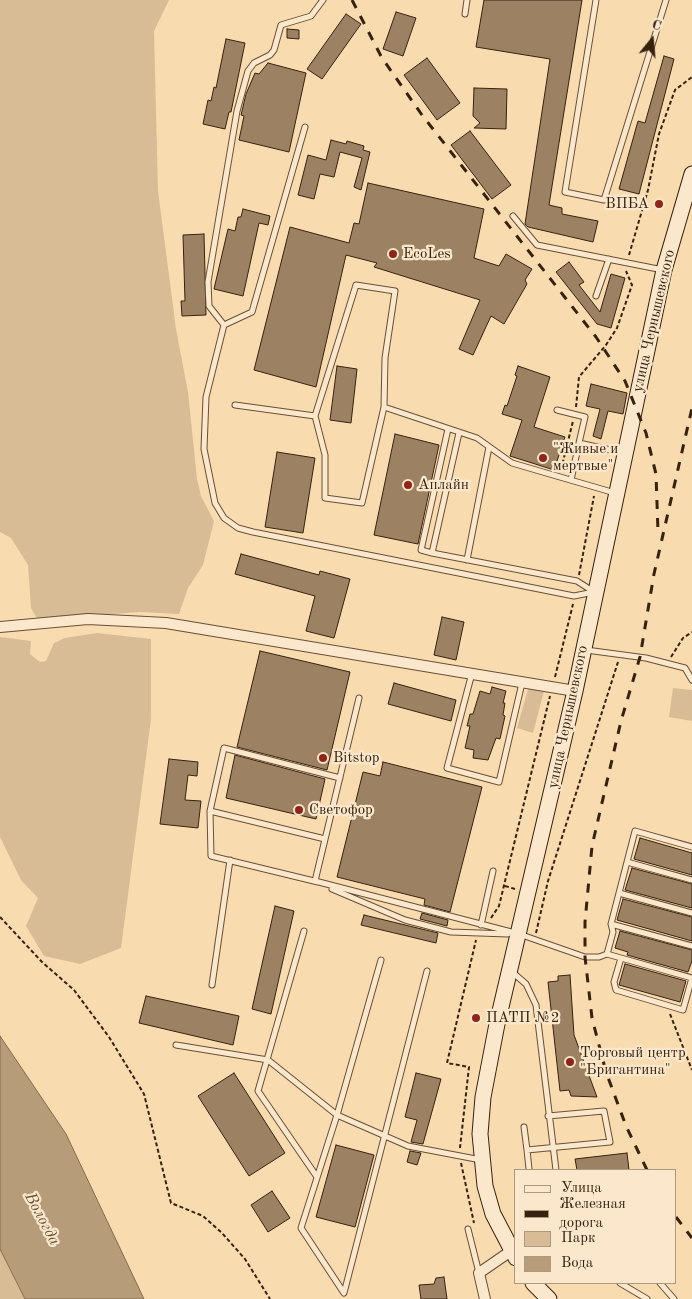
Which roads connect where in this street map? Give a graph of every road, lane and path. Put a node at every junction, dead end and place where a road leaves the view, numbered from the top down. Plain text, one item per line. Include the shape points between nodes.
1 (323, 0) edge
2 (467, 0) edge
3 (596, 0) edge
4 (666, 0) edge
5 (465, 14) dead end
6 (692, 77) edge
7 (306, 127) dead end
8 (692, 174) edge
9 (513, 216) dead end
10 (609, 259) junction
11 (627, 263) junction
12 (664, 270) junction
13 (596, 296) dead end
14 (224, 325) junction
15 (235, 405) dead end
16 (384, 407) junction
17 (558, 410) dead end
18 (574, 414) junction
19 (315, 416) junction
20 (448, 429) junction
21 (459, 433) junction
22 (579, 443) junction
23 (489, 446) junction
24 (624, 453) junction
25 (571, 479) junction
26 (596, 488) junction
27 (616, 493) junction
28 (432, 553) junction
29 (467, 560) junction
30 (577, 581) junction
31 (594, 592) junction
32 (574, 596) junction
33 (0, 626) edge
34 (692, 632) edge
35 (583, 649) junction
36 (620, 654) junction
37 (668, 664) junction
38 (472, 673) junction
39 (692, 680) edge
40 (523, 681) junction
41 (552, 687) junction
42 (575, 691) junction
43 (359, 698) dead end
44 (340, 778) junction
45 (210, 811) junction
46 (325, 839) junction
47 (692, 847) edge
48 (230, 860) junction
49 (627, 862) junction
50 (493, 871) dead end
51 (692, 880) edge
52 (315, 881) junction
53 (619, 893) junction
54 (692, 913) edge
55 (0, 916) edge
56 (611, 924) junction
57 (483, 926) junction
58 (304, 930) dead end
59 (480, 933) junction
60 (519, 934) junction
61 (535, 940) junction
62 (692, 946) edge
63 (607, 954) junction
64 (621, 958) junction
65 (381, 960) dead end
66 (427, 970) dead end
67 (510, 970) junction
68 (692, 978) edge
69 (212, 985) dead end
70 (666, 1005) junction
71 (176, 1045) dead end
72 (268, 1060) junction
73 (692, 1070) edge
74 (338, 1115) junction
75 (548, 1116) junction
76 (524, 1127) dead end
77 (385, 1136) junction
78 (552, 1148) junction
79 (527, 1150) junction
80 (459, 1156) junction
81 (481, 1160) junction
82 (529, 1169) dead end
83 (556, 1169) edge
84 (317, 1178) junction
85 (468, 1228) joint
86 (513, 1255) edge
87 (479, 1273) junction
88 (534, 1284) edge
89 (622, 1284) edge
90 (661, 1284) edge
91 (270, 1299) edge
92 (485, 1299) edge
93 (549, 1299) edge
94 (647, 1299) edge
95 (674, 1299) edge

1 - 14 lane via 311,16 281,25 274,50 254,63 243,84 208,282 209,306
2 - 5 lane
3 - 4 lane via 565,192 604,200
6 - 11 path via 675,90 659,134 648,190
7 - 14 lane via 252,312
8 - 12 main road, улица Чернышевского
9 - 10 lane via 537,244
10 - 11 lane
10 - 13 lane
11 - 12 lane
11 - 18 path via 625,269 632,285 617,328 579,378
12 - 24 main road, улица Чернышевского
14 - 32 lane via 206,397 204,449 216,503 224,518 238,528 253,532
15 - 19 lane
16 - 19 lane via 362,503 325,498 325,455
16 - 19 lane via 385,358 394,291 356,284
16 - 20 lane
17 - 18 lane
18 - 22 lane via 585,417
18 - 25 path via 561,474
20 - 21 lane
20 - 28 lane via 421,550
21 - 23 lane via 477,438
21 - 28 lane
22 - 24 lane
22 - 25 lane
23 - 25 lane via 512,463
23 - 29 lane
24 - 27 main road, улица Чернышевского
25 - 26 lane
26 - 27 lane
26 - 30 path
27 - 31 main road, улица Чернышевского
28 - 29 lane
29 - 30 lane
30 - 31 lane
31 - 32 lane
31 - 35 main road, улица Чернышевского
32 - 41 path
33 - 38 street via 88,619 166,623
34 - 37 path via 677,646
35 - 36 lane
35 - 42 main road, улица Чернышевского
36 - 37 lane
36 - 61 path via 548,881
37 - 39 lane via 685,668
38 - 40 street
38 - 40 lane via 447,768 499,782
40 - 41 street
41 - 42 street
41 - 57 path via 499,906
42 - 60 main road, улица Чернышевского
43 - 44 lane
44 - 45 lane via 224,748
44 - 46 lane
45 - 46 lane
45 - 48 lane via 211,856
46 - 52 lane
47 - 49 lane via 635,831
48 - 52 lane
48 - 69 lane
49 - 51 lane
49 - 53 lane
50 - 57 lane
52 - 57 lane
52 - 59 lane via 405,920 451,932
53 - 54 lane
53 - 56 lane
55 - 91 path via 42,962 74,990 109,1037 144,1094 171,1203 203,1216 222,1233
56 - 62 lane
56 - 63 lane via 613,932
57 - 60 lane
58 - 72 lane
59 - 60 lane
59 - 80 path via 447,1063 469,1067
60 - 61 lane
60 - 67 main road, улица Чернышевского
61 - 63 lane via 585,957
63 - 64 lane
64 - 68 lane
64 - 70 lane via 614,982 616,990
65 - 74 lane
66 - 77 lane
67 - 75 lane via 526,984 536,1005
67 - 81 main road, улица Чернышевского via 483,1098
68 - 70 lane via 683,1010
70 - 73 path
71 - 72 lane
72 - 74 lane
72 - 84 lane via 258,1092
74 - 77 lane
74 - 84 lane
75 - 78 lane
75 - 78 lane via 604,1111 610,1142
76 - 79 lane
77 - 80 lane via 408,1146
77 - 84 lane via 344,1293 301,1228
78 - 79 lane
78 - 83 lane
79 - 82 lane
80 - 81 lane
80 - 85 path via 475,1222
81 - 86 main road, улица Чернышевского via 493,1214
85 - 87 lane
86 - 87 street
87 - 92 street
88 - 93 main road
89 - 94 lane
90 - 95 lane

